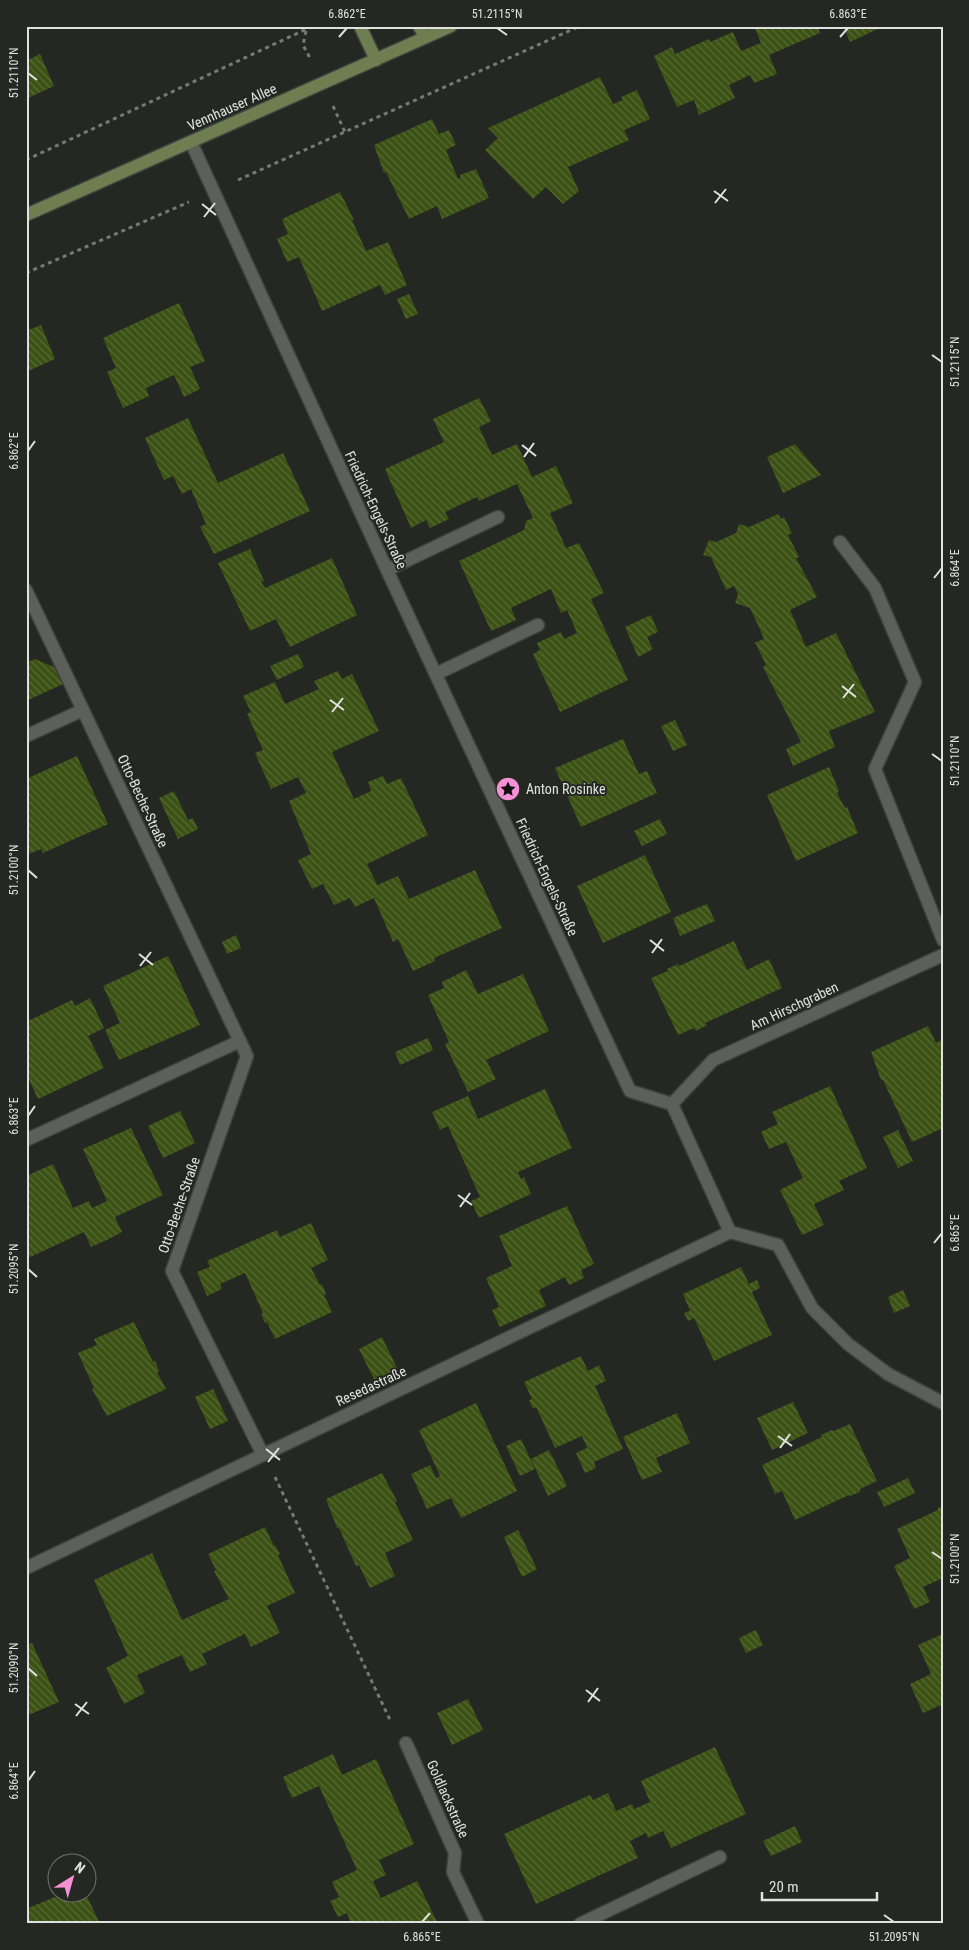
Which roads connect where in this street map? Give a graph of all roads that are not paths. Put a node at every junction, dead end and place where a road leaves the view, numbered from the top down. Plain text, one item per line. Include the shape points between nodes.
1 (360, 26) edge
2 (450, 26) edge
3 (422, 32) edge
4 (376, 60) junction
5 (191, 142) junction
6 (26, 215) edge
7 (498, 517) dead end
8 (840, 542) dead end
9 (387, 570) junction
10 (26, 590) edge
11 (538, 625) dead end
12 (436, 674) junction
13 (83, 710) junction
14 (26, 736) edge
15 (943, 940) edge
16 (943, 955) edge
17 (240, 1041) junction
18 (672, 1104) junction
19 (26, 1140) edge
20 (730, 1232) junction
21 (943, 1403) edge
22 (263, 1455) junction
23 (26, 1568) edge
24 (406, 1742) road end
25 (720, 1857) dead end
26 (478, 1924) edge
27 (580, 1924) edge

1 - 4 main road
2 - 3 main road, Vennhauser Allee
3 - 4 main road, Vennhauser Allee
4 - 5 main road, Vennhauser Allee
5 - 6 main road, Vennhauser Allee
5 - 9 street, Friedrich-Engels-Straße
7 - 9 street
8 - 15 street via 875,588 915,682 875,769
9 - 12 street, Friedrich-Engels-Straße
10 - 13 street, Otto-Beche-Straße
11 - 12 street
12 - 18 street, Friedrich-Engels-Straße via 630,1091
13 - 14 street
13 - 17 street, Otto-Beche-Straße
16 - 18 street, Am Hirschgraben via 713,1060
17 - 19 street
17 - 22 street, Otto-Beche-Straße via 247,1056 172,1271
18 - 20 street
20 - 21 street via 778,1245 812,1308 848,1344 888,1374
20 - 22 street, Resedastraße
22 - 23 street, Resedastraße
24 - 26 street, Goldlackstraße via 456,1854 453,1872
25 - 27 street

